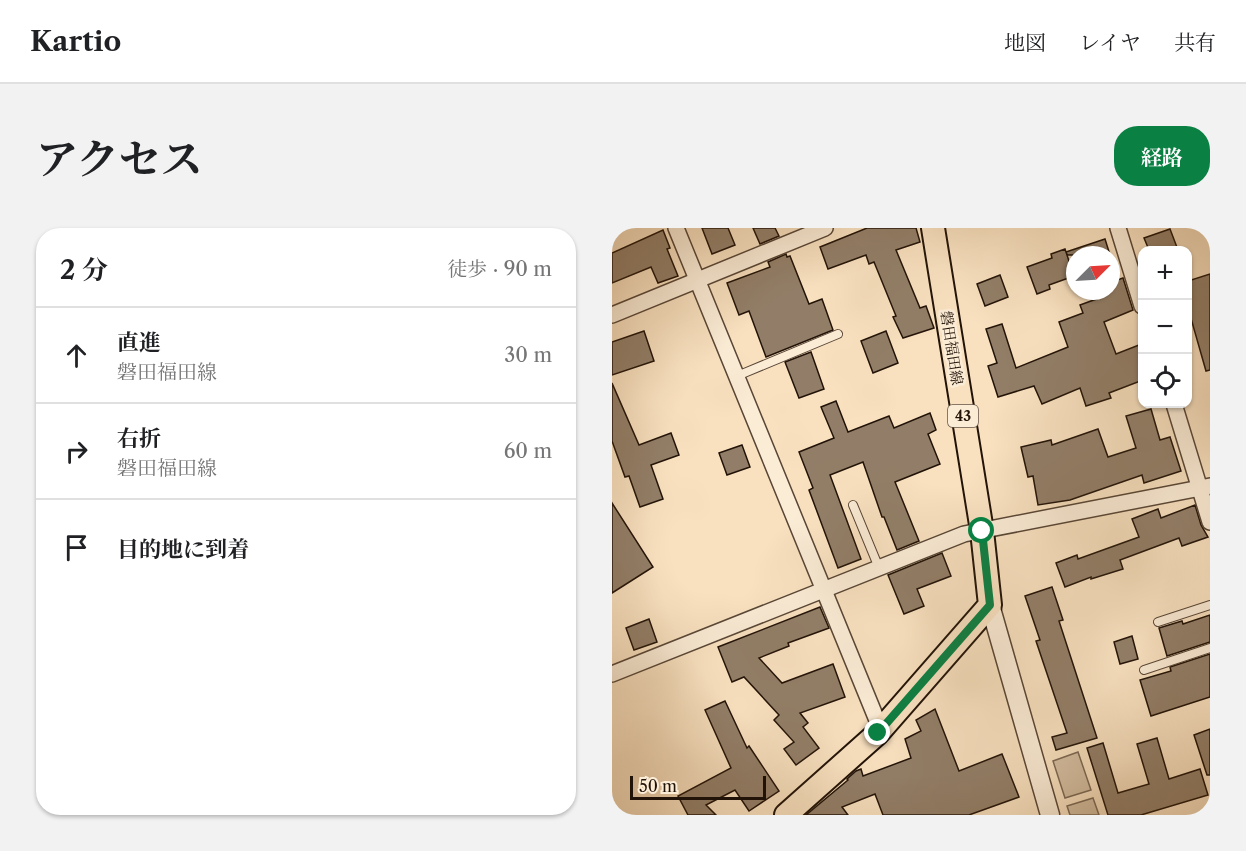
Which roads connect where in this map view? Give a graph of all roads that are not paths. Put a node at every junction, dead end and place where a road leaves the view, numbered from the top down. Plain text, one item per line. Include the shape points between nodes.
1 (676, 228) edge
2 (825, 228) edge
3 (933, 228) edge
4 (1118, 228) edge
5 (698, 281) junction
6 (1141, 300) edge
7 (612, 315) edge
8 (838, 334) dead end
9 (737, 376) junction
10 (1175, 408) edge
11 (1205, 487) edge
12 (853, 505) dead end
13 (1210, 522) edge
14 (982, 531) junction
15 (879, 568) junction
16 (824, 590) junction
17 (990, 605) junction
18 (1210, 605) edge
19 (1158, 622) dead end
20 (1210, 648) edge
21 (1144, 670) dead end
22 (612, 674) edge
23 (881, 730) junction
24 (786, 815) edge
25 (1050, 815) edge

1 - 5 street
2 - 5 street
3 - 14 main road, 磐田福田線 / 43
4 - 6 street
5 - 7 street
5 - 9 street
8 - 9 lane
9 - 16 street
10 - 11 street
11 - 13 street
11 - 14 street
12 - 15 lane
14 - 15 street via 964,534
14 - 17 main road, 磐田福田線 / 43
15 - 16 street
16 - 22 street
16 - 23 street
17 - 23 main road
17 - 25 street
18 - 19 lane
20 - 21 lane
23 - 24 main road

